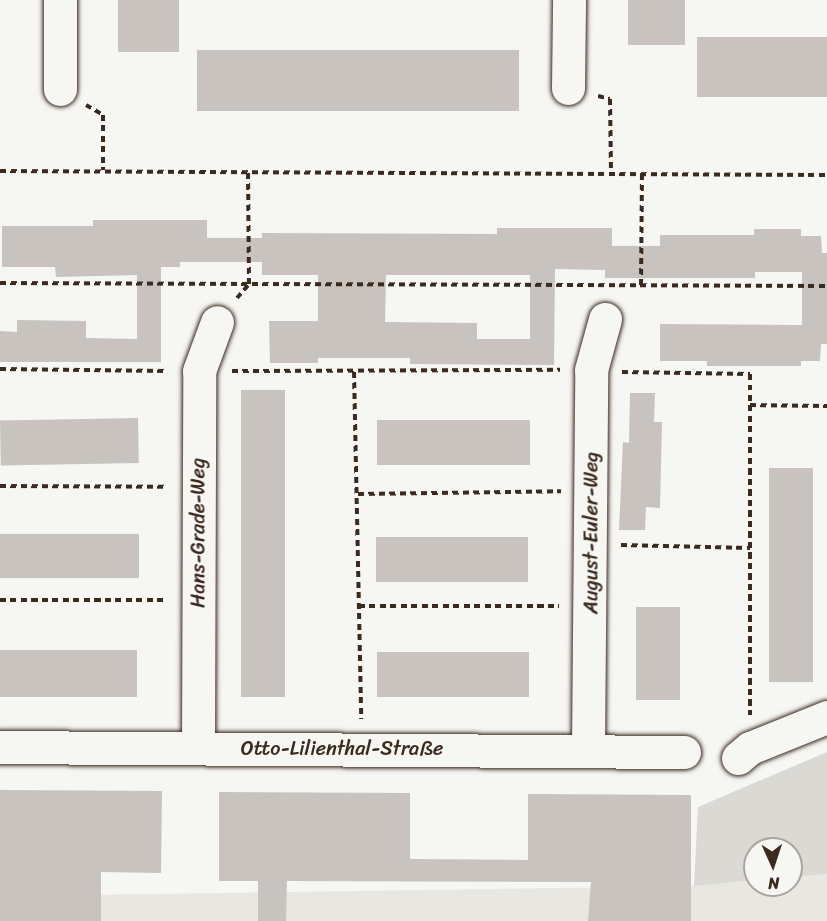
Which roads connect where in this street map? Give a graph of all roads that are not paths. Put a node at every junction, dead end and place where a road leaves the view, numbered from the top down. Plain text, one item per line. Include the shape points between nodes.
1 (60, 0) edge
2 (569, 0) edge
3 (568, 88) road end
4 (60, 89) road end
5 (605, 319) dead end
6 (217, 322) road end
7 (827, 717) edge
8 (0, 747) edge
9 (198, 748) junction
10 (588, 749) junction
11 (684, 752) dead end
12 (744, 753) road end

1 - 4 street
2 - 3 street
5 - 10 street, August-Euler-Weg via 591,370
6 - 9 street, Hans-Grade-Weg via 199,371
7 - 12 street
8 - 9 street, Otto-Lilienthal-Straße
9 - 10 street, Otto-Lilienthal-Straße
10 - 11 street, Otto-Lilienthal-Straße

